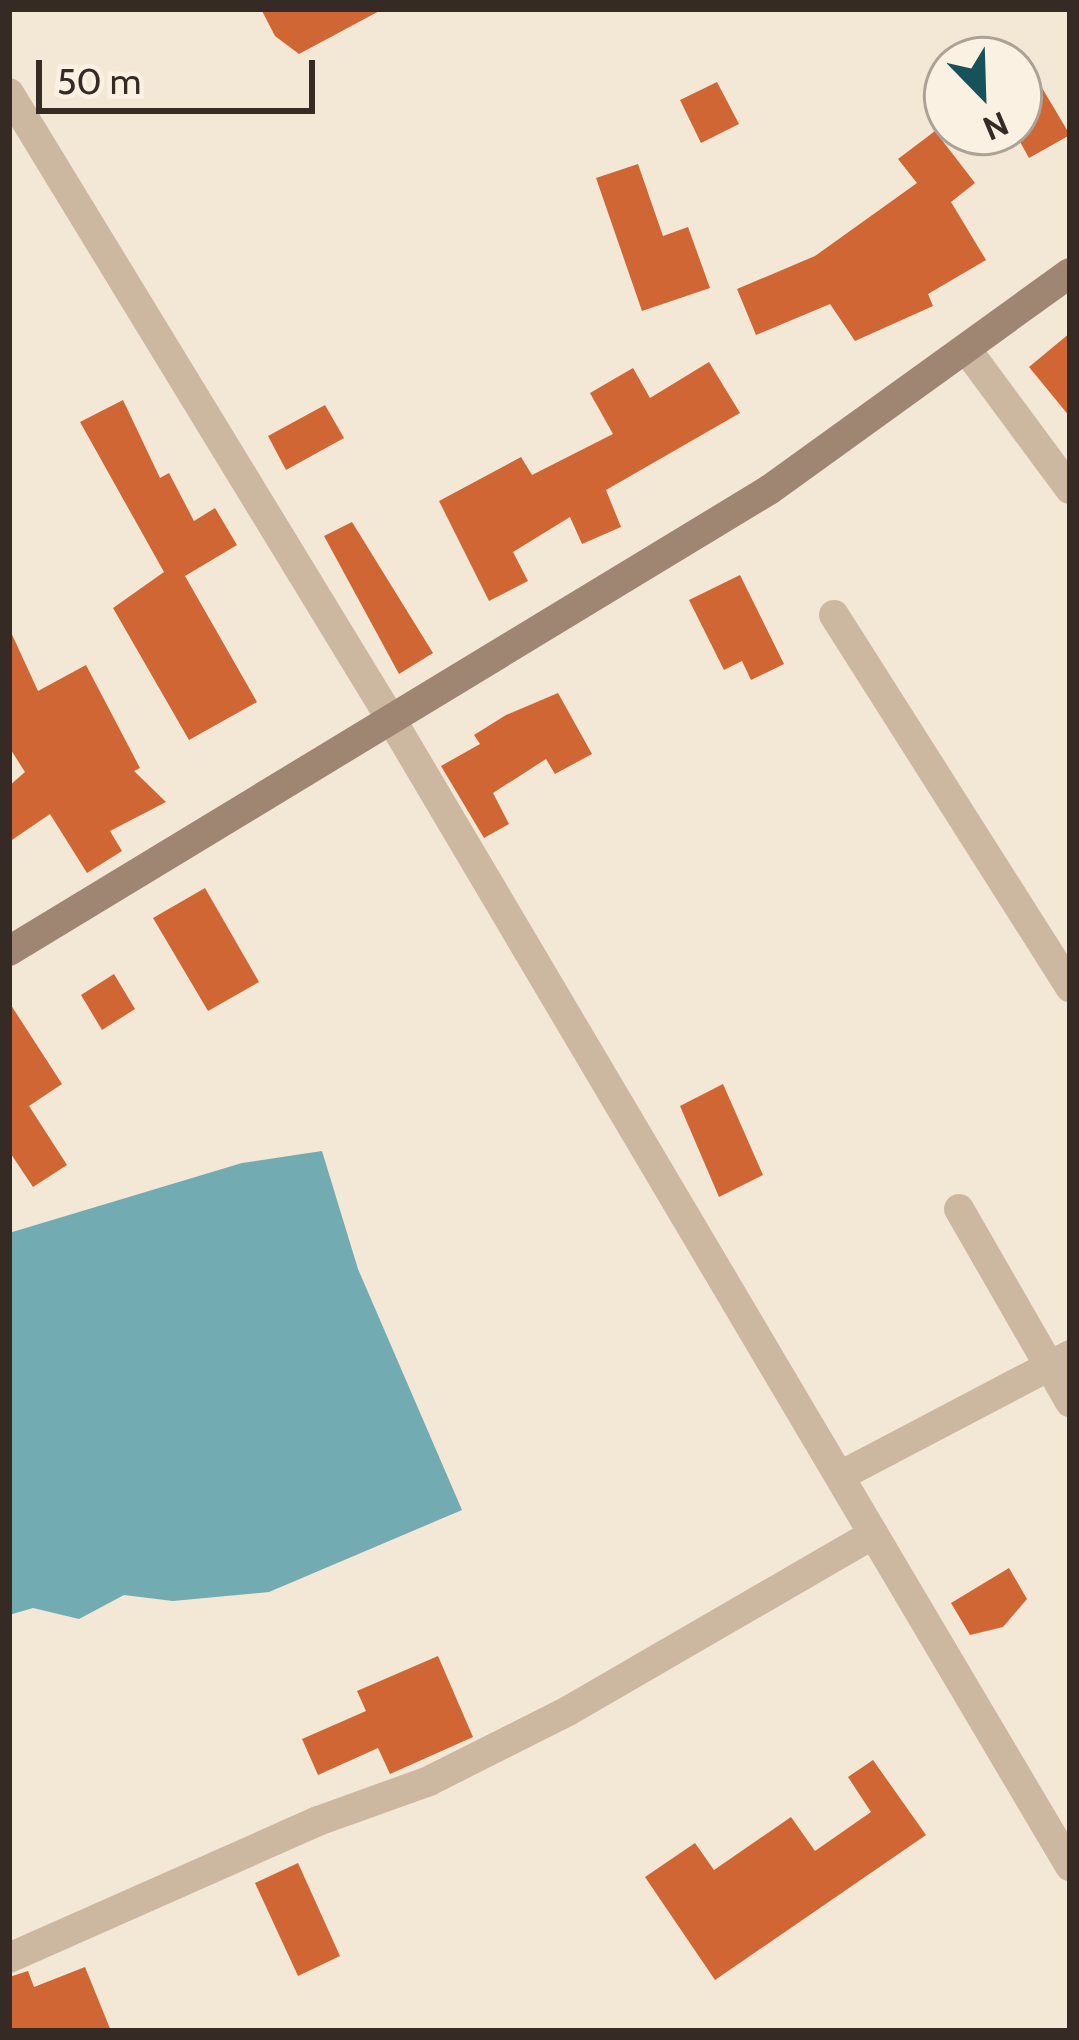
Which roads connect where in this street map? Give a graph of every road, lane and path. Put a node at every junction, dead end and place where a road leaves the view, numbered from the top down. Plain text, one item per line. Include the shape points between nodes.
1 (9, 93) edge
2 (1070, 273) edge
3 (968, 350) junction
4 (1070, 489) edge
5 (834, 615) dead end
6 (391, 719) junction
7 (9, 951) edge
8 (1070, 987) edge
9 (958, 1209) dead end
10 (1058, 1361) edge
11 (1070, 1402) edge
12 (840, 1476) junction
13 (873, 1534) junction
14 (1070, 1866) edge
15 (9, 1958) edge

1 - 6 street
2 - 3 main road
3 - 4 street
3 - 6 main road via 770,490
5 - 8 street
6 - 7 main road
6 - 12 street
9 - 10 street
10 - 11 street
10 - 12 street
12 - 13 street
13 - 14 street
13 - 15 street via 568,1712 429,1781 318,1821

